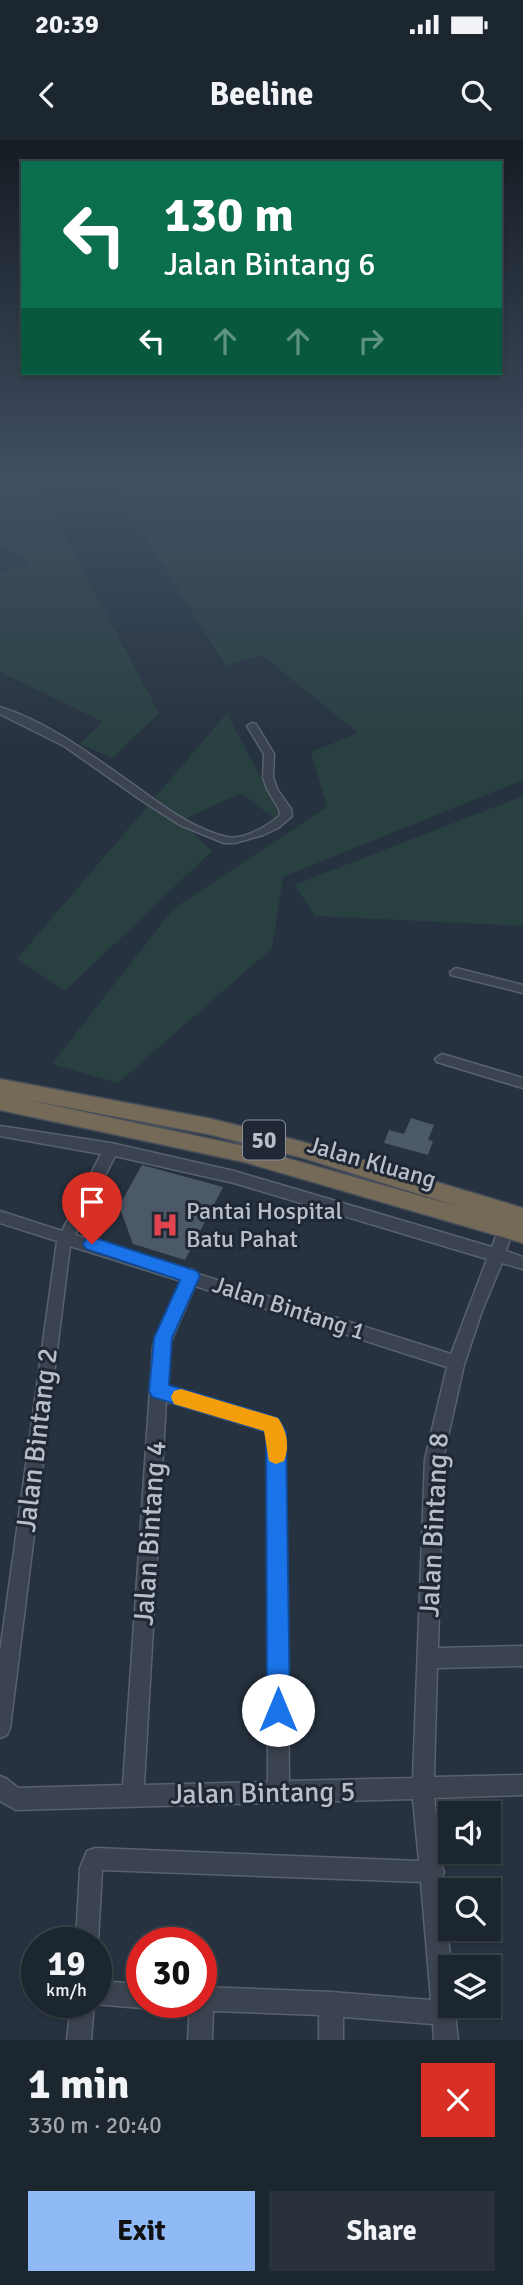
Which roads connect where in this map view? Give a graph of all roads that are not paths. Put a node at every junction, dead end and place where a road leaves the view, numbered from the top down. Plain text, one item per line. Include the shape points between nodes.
1 (0, 710) edge
2 (252, 726) dead end
3 (456, 971) dead end
4 (523, 989) edge
5 (442, 1059) dead end
6 (523, 1083) edge
7 (0, 1087) edge
8 (7, 1105) edge
9 (0, 1131) edge
10 (111, 1149) junction
11 (0, 1217) edge
12 (517, 1227) edge
13 (66, 1236) junction
14 (499, 1256) junction
15 (523, 1263) edge
16 (191, 1276) junction
17 (457, 1363) junction
18 (159, 1391) junction
19 (523, 1656) edge
20 (427, 1658) junction
21 (0, 1728) edge
22 (523, 1785) edge
23 (2, 1789) edge
24 (424, 1790) junction
25 (279, 1793) junction
26 (133, 1796) junction
27 (433, 1872) junction
28 (87, 1927) edge
29 (439, 1955) edge
30 (217, 2000) edge
31 (331, 2004) junction
32 (438, 2013) edge
33 (81, 2018) edge
34 (201, 2018) edge
35 (444, 2018) edge
36 (79, 2040) edge
37 (200, 2040) edge
38 (331, 2040) edge
39 (446, 2040) edge

1 - 2 street via 65,742 156,809 228,841 241,840 286,817 268,777 269,754
3 - 4 street
5 - 6 street
7 - 12 highway, Jalan Kluang / 50 via 212,1127 303,1150
8 - 12 highway, Jalan Kluang / 50 via 244,1154
9 - 10 street
10 - 13 street, Jalan Bintang 2
10 - 14 street via 234,1177
11 - 13 street, Jalan Bintang 1
12 - 14 street, Jalan Bintang 8
13 - 16 street, Jalan Bintang 1
13 - 21 street, Jalan Bintang 2
14 - 15 street
14 - 17 street, Jalan Bintang 8
16 - 17 street, Jalan Bintang 1
16 - 18 street, Jalan Bintang 4 via 163,1338
17 - 20 street, Jalan Bintang 8 via 441,1413 434,1458
18 - 25 street via 271,1424 276,1432
18 - 26 street, Jalan Bintang 4
19 - 20 street
20 - 24 street, Jalan Bintang 8
22 - 24 street, Jalan Bintang 5
23 - 26 street, Jalan Bintang 5 via 16,1799
24 - 25 street, Jalan Bintang 5
24 - 27 street, Jalan Bintang 8
25 - 26 street, Jalan Bintang 5
27 - 28 street via 95,1859 90,1868
27 - 29 street, Jalan Bintang 8
30 - 31 street
31 - 32 street
31 - 38 street
33 - 36 street
34 - 37 street
35 - 39 street, Jalan Bintang 8

